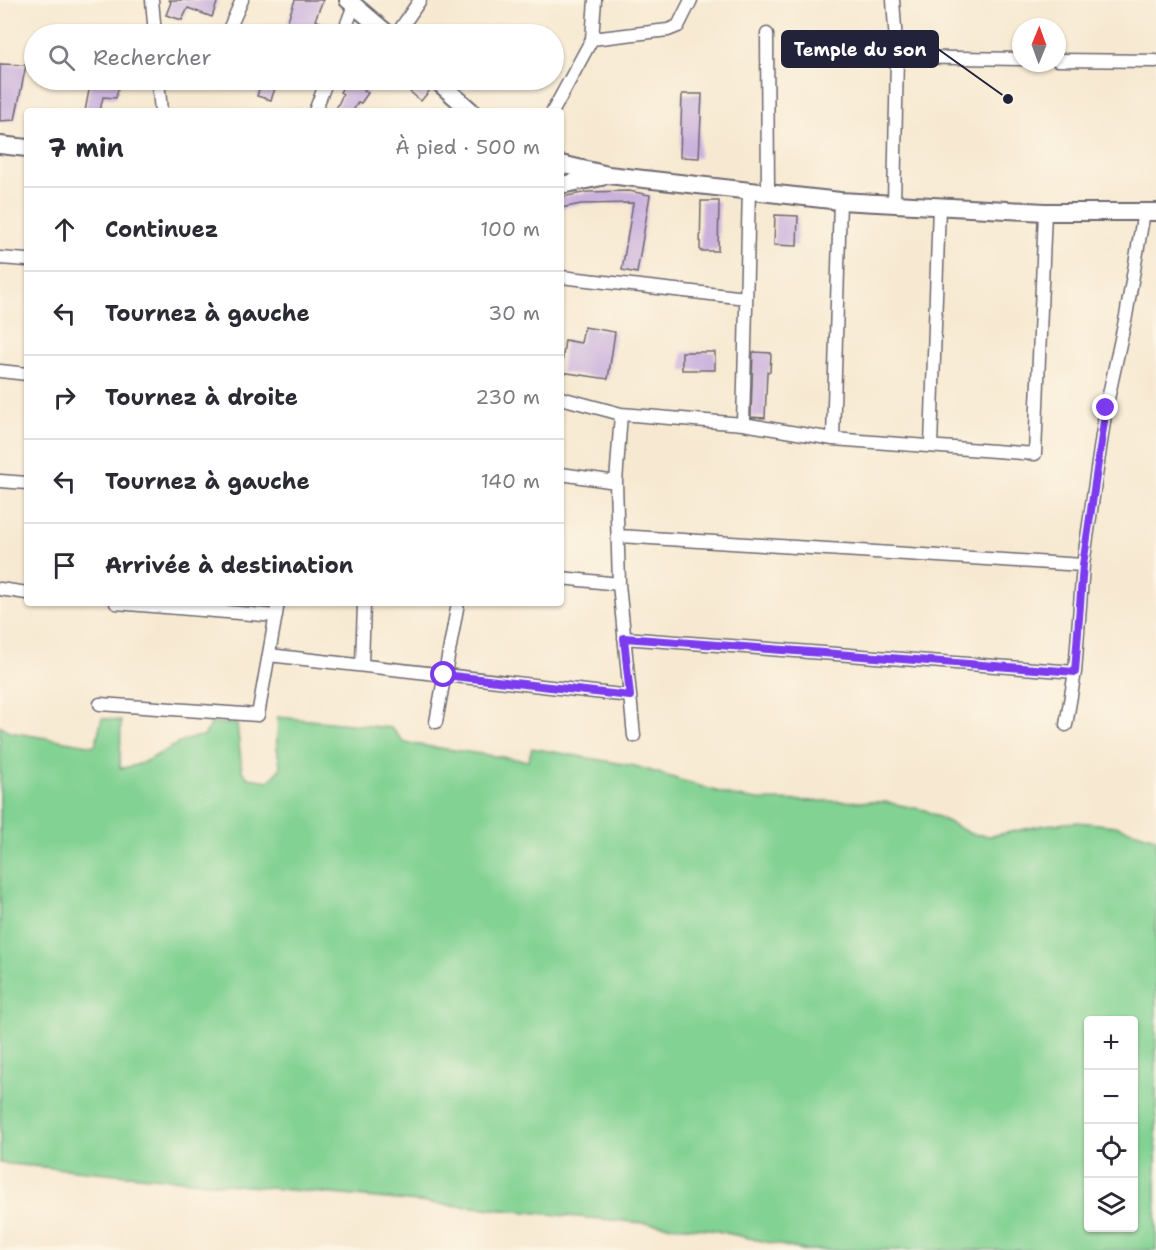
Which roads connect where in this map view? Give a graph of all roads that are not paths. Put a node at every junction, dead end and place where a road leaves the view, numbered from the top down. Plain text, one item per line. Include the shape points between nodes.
1 (152, 0) edge
2 (242, 0) edge
3 (420, 0) edge
4 (595, 0) edge
5 (691, 0) edge
6 (893, 0) edge
7 (351, 3) edge
8 (154, 24) edge
9 (231, 24) edge
10 (346, 24) edge
11 (376, 24) edge
12 (404, 24) edge
13 (767, 34) dead end
14 (592, 39) junction
15 (897, 57) junction
16 (1012, 59) edge
17 (1066, 60) edge
18 (1156, 61) edge
19 (159, 90) edge
20 (323, 90) edge
21 (447, 90) edge
22 (161, 108) edge
23 (316, 108) edge
24 (468, 108) edge
25 (555, 108) edge
26 (0, 145) edge
27 (24, 148) edge
28 (564, 165) edge
29 (609, 176) junction
30 (564, 184) edge
31 (749, 189) junction
32 (768, 192) junction
33 (840, 201) junction
34 (894, 203) junction
35 (939, 206) junction
36 (1045, 212) junction
37 (1150, 212) edge
38 (0, 258) edge
39 (24, 260) edge
40 (564, 277) edge
41 (746, 298) junction
42 (0, 370) edge
43 (24, 374) edge
44 (564, 399) edge
45 (621, 414) junction
46 (743, 424) junction
47 (833, 439) junction
48 (931, 446) junction
49 (564, 474) edge
50 (0, 481) edge
51 (616, 482) junction
52 (24, 483) edge
53 (619, 536) junction
54 (1083, 565) junction
55 (564, 578) edge
56 (619, 584) junction
57 (0, 589) edge
58 (24, 593) edge
59 (196, 606) edge
60 (364, 606) edge
61 (457, 606) edge
62 (277, 609) edge
63 (624, 638) junction
64 (269, 655) junction
65 (362, 665) junction
66 (1075, 672) junction
67 (444, 675) junction
68 (630, 696) junction
69 (100, 704) dead end
70 (436, 722) dead end
71 (1066, 725) dead end
72 (634, 736) dead end

1 - 8 street
2 - 9 street
3 - 12 street
4 - 14 street
5 - 14 street via 678,26 669,30
6 - 15 street
7 - 10 street
7 - 11 main road
13 - 32 street
14 - 25 street
15 - 16 street
15 - 34 street
17 - 18 street
19 - 22 street
20 - 23 street
21 - 24 main road
26 - 27 main road
28 - 29 main road
29 - 30 main road
29 - 31 main road
31 - 32 main road
31 - 41 street
32 - 33 main road
33 - 34 main road
33 - 47 street
34 - 35 main road
35 - 36 main road
35 - 48 street
36 - 37 main road
36 - 48 street via 1035,454
37 - 54 street via 1106,408
38 - 39 street
40 - 41 street
41 - 46 street
42 - 43 street
44 - 45 street
45 - 46 street
45 - 51 street
46 - 47 street
47 - 48 street
49 - 51 street
50 - 52 street
51 - 53 street
53 - 54 street
53 - 56 street
54 - 66 street
55 - 56 street
56 - 63 street
57 - 58 street
59 - 62 street
60 - 65 street
61 - 67 street
62 - 64 street
63 - 66 street
63 - 68 street
64 - 65 street
64 - 69 street via 258,715
65 - 67 street
66 - 71 street
67 - 68 street
67 - 70 street
68 - 72 street

